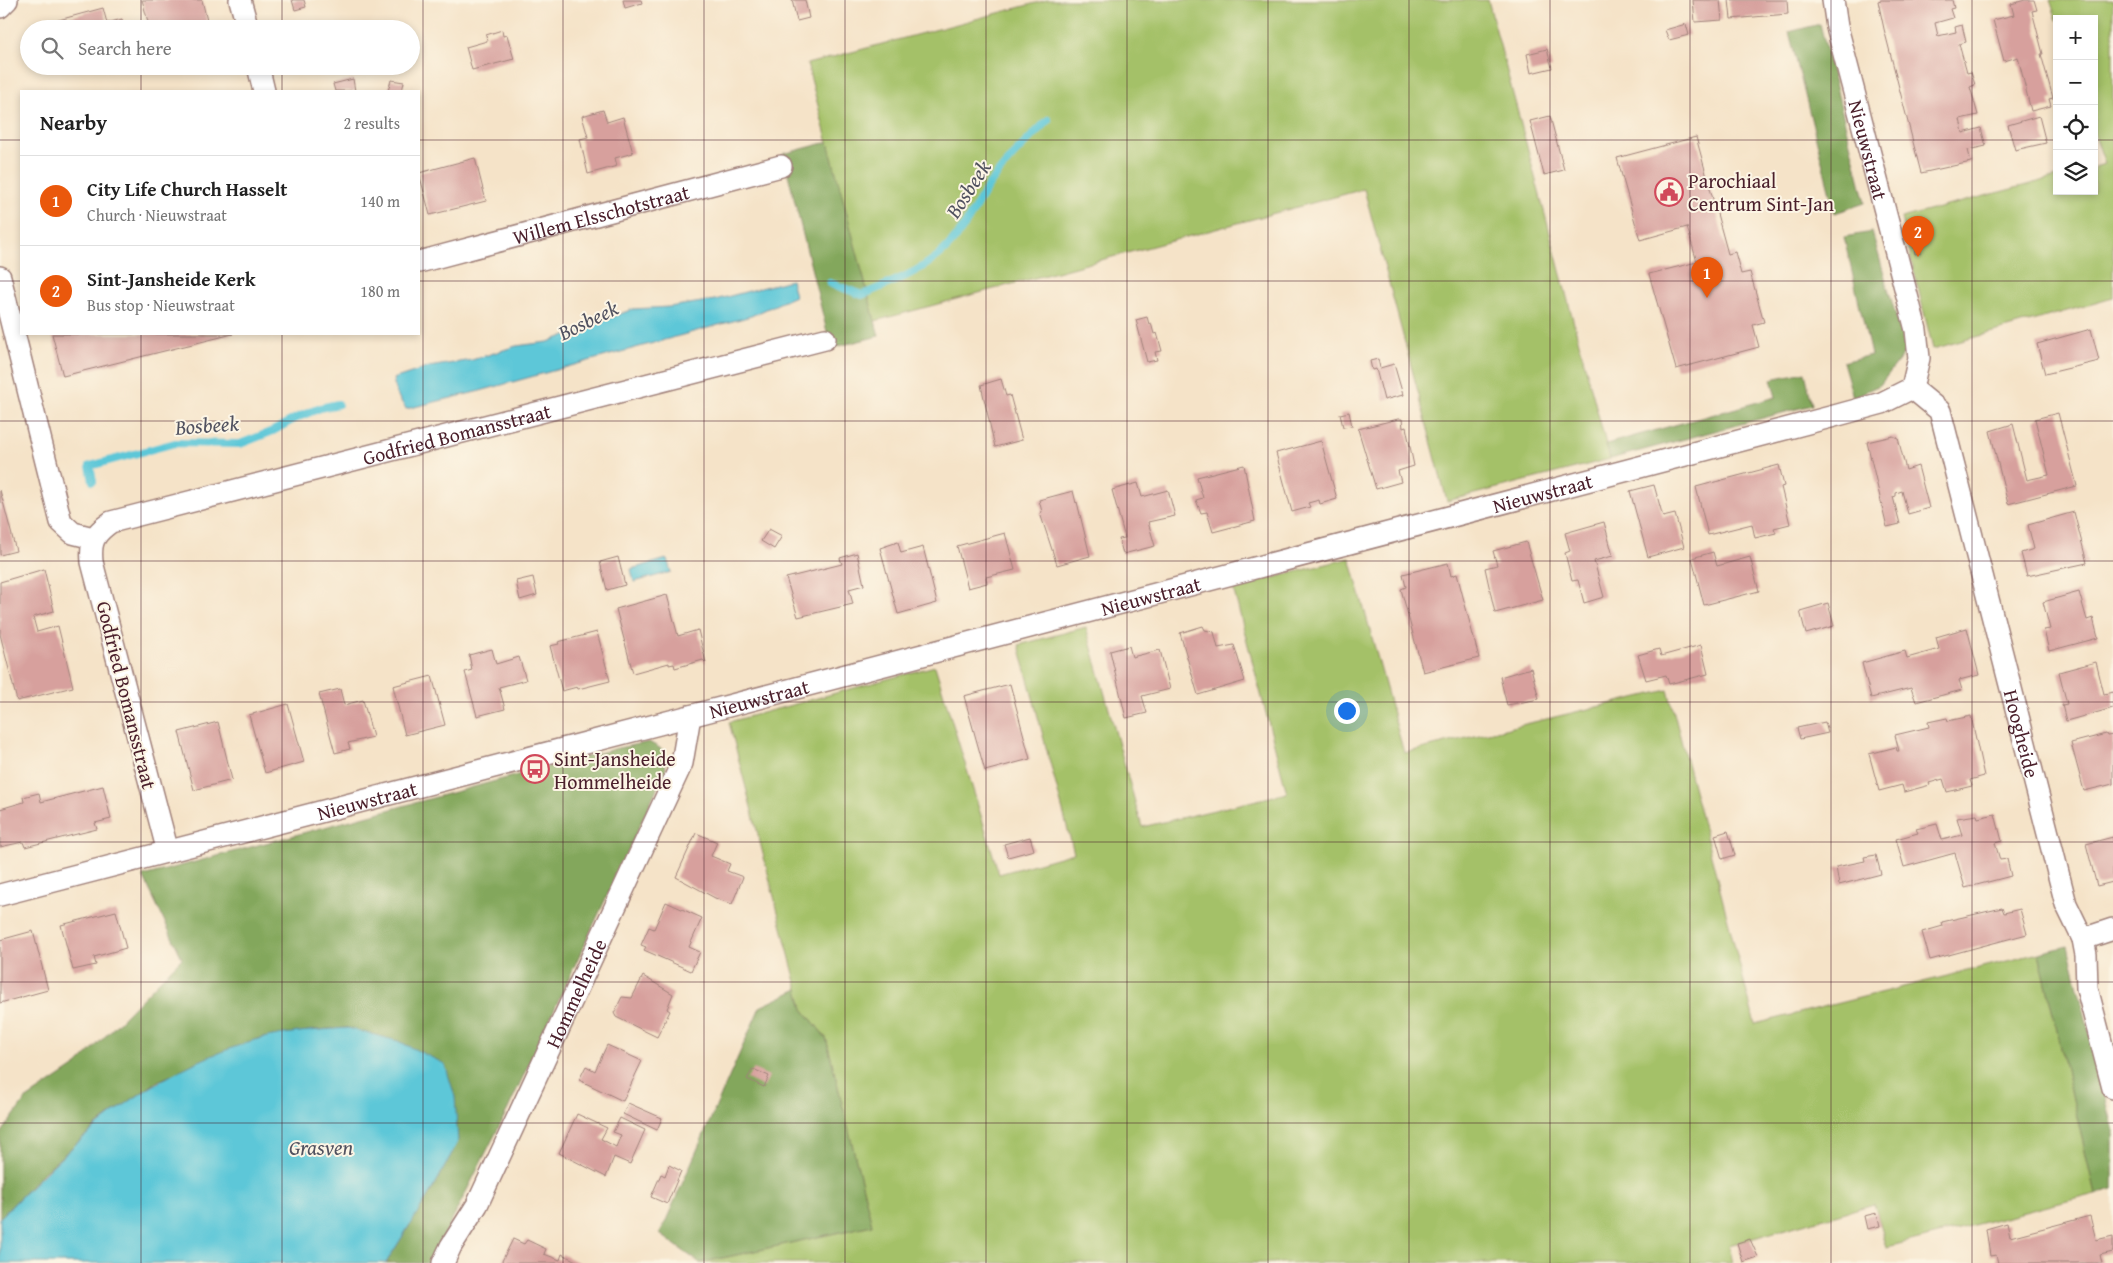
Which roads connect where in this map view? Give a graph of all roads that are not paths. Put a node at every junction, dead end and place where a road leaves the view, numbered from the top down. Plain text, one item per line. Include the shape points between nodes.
1 (8, 0) edge
2 (240, 0) edge
3 (1833, 0) edge
4 (0, 7) edge
5 (246, 20) edge
6 (260, 75) edge
7 (264, 90) edge
8 (781, 166) dead end
9 (420, 262) edge
10 (9, 287) edge
11 (825, 339) dead end
12 (1912, 388) junction
13 (93, 538) junction
14 (690, 716) junction
15 (168, 852) junction
16 (0, 895) edge
17 (2113, 929) edge
18 (2083, 939) junction
19 (2113, 1088) edge
20 (443, 1263) edge

1 - 4 street
2 - 5 street
3 - 12 street, Nieuwstraat via 1836,27 1916,330 1919,358
6 - 7 street
8 - 9 street, Willem Elsschotstraat
10 - 13 street via 61,522 73,533
11 - 13 street, Godfried Bomansstraat via 111,522
12 - 14 street, Nieuwstraat via 1882,403 1828,418
12 - 18 street, Hoogheide via 1940,412 2066,904
13 - 15 street, Godfried Bomansstraat via 92,562
14 - 15 street, Nieuwstraat
14 - 20 street, Hommelheide via 682,763 477,1205
15 - 16 street, Nieuwstraat
17 - 18 street
18 - 19 street, Hoogheide via 2087,988

